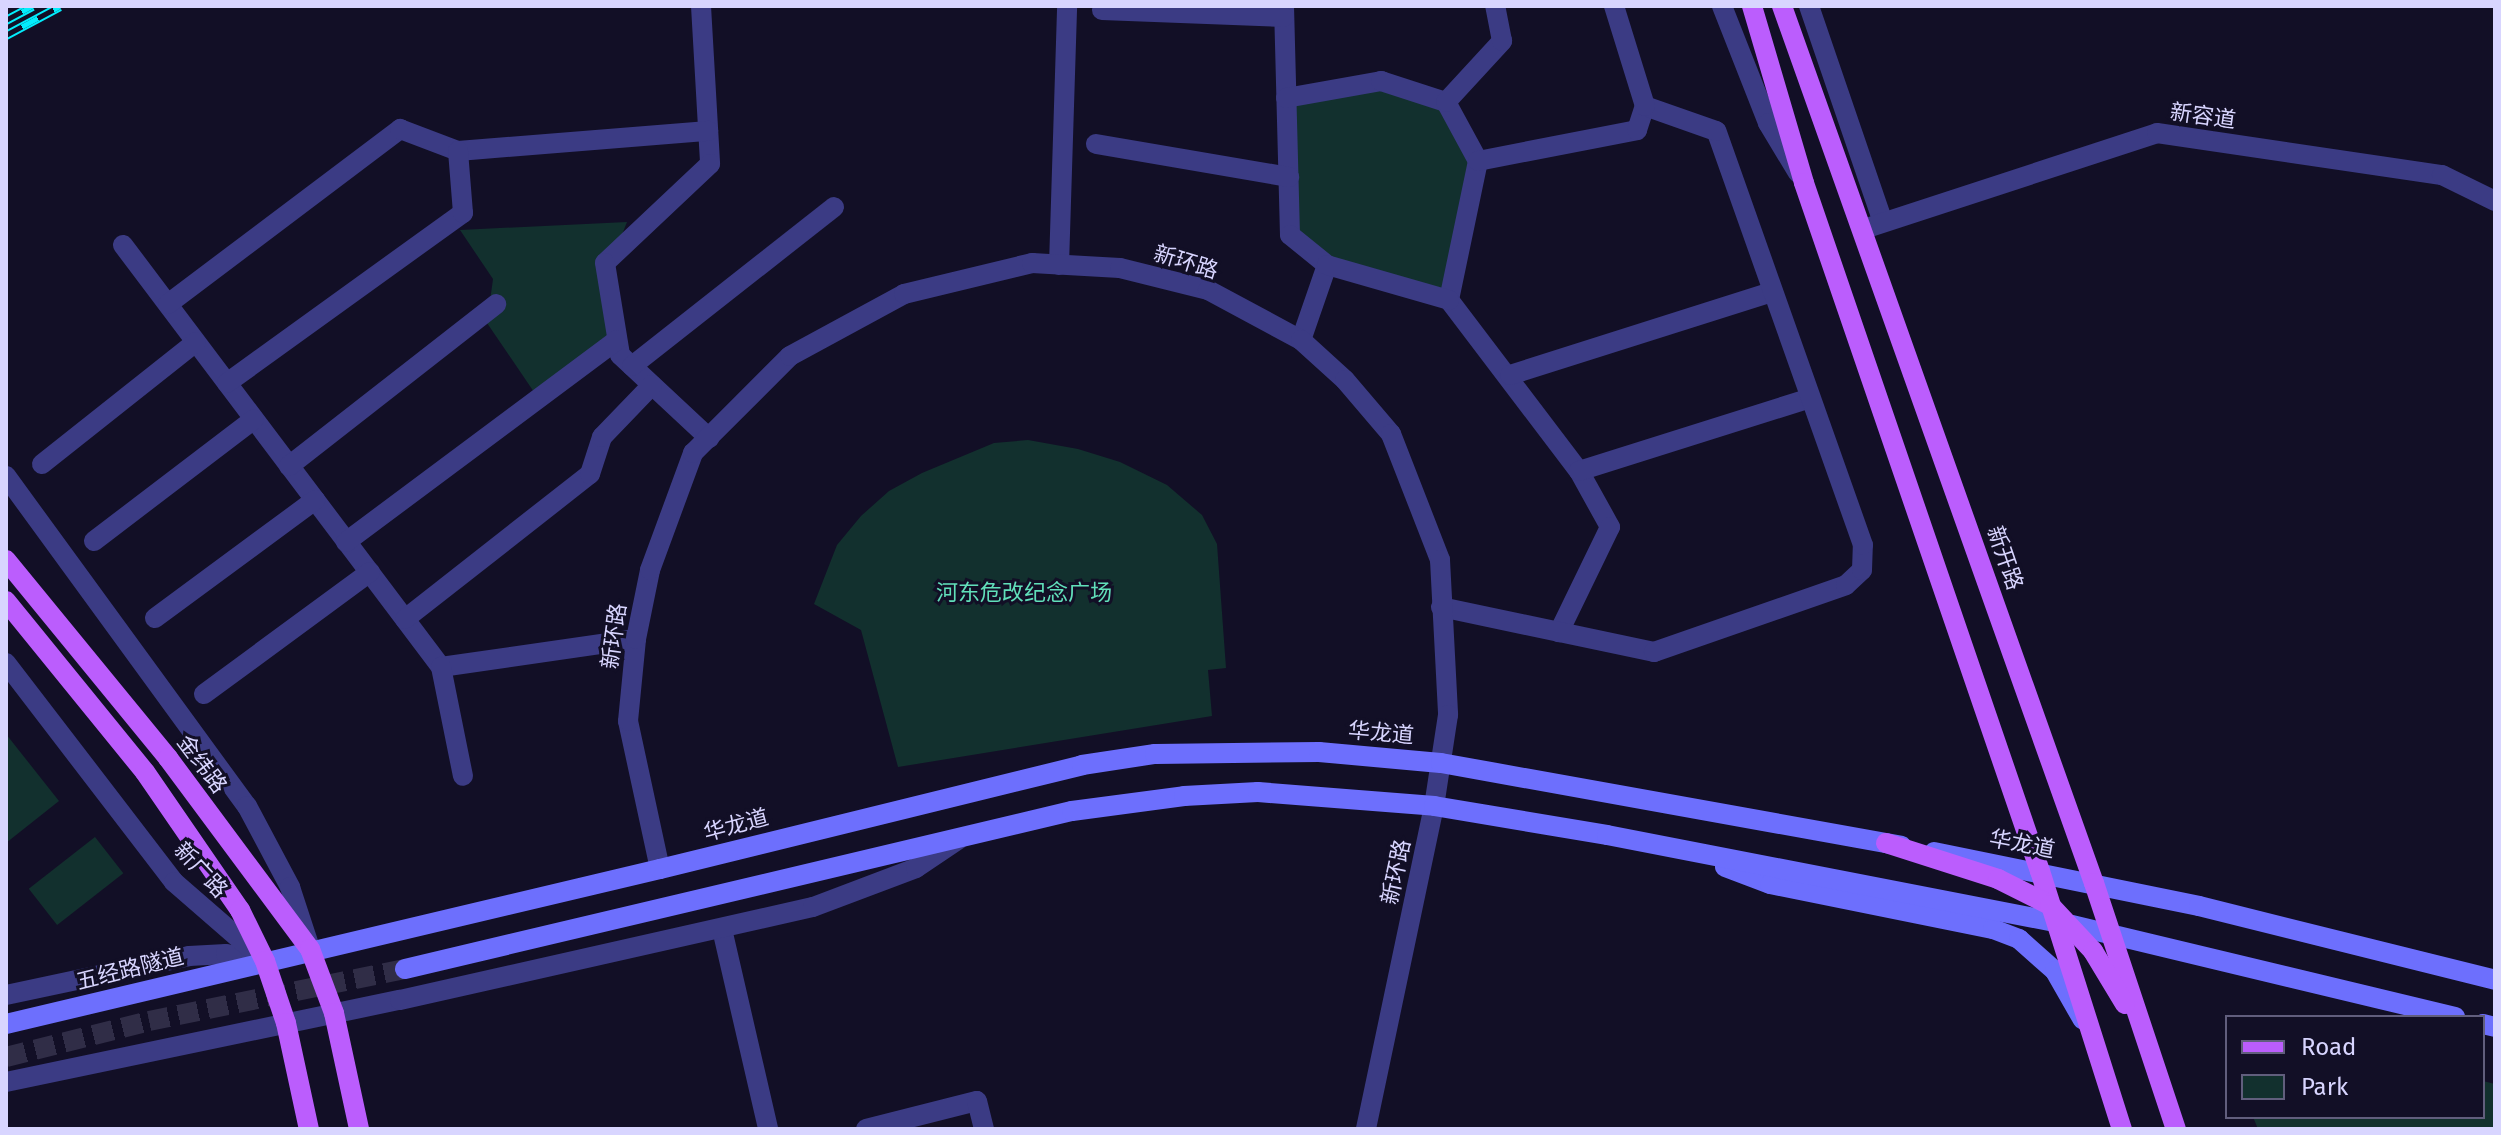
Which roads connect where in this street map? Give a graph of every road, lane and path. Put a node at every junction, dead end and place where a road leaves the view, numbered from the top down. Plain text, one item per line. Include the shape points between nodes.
1 (701, 6) edge
2 (1067, 6) edge
3 (1495, 6) edge
4 (1614, 6) edge
5 (1722, 6) edge
6 (1752, 6) edge
7 (1782, 6) edge
8 (1809, 6) edge
9 (1102, 10) dead end
10 (1284, 12) edge
11 (1286, 98) junction
12 (1446, 102) junction
13 (1645, 106) junction
14 (708, 131) junction
15 (1096, 144) dead end
16 (458, 151) junction
17 (1478, 161) junction
18 (1289, 177) junction
19 (1804, 183) junction
20 (2495, 201) edge
21 (834, 207) dead end
22 (1873, 226) junction
23 (123, 245) dead end
24 (1059, 265) junction
25 (1327, 265) junction
26 (1772, 292) junction
27 (1449, 300) junction
28 (168, 304) junction
29 (496, 304) dead end
30 (617, 340) junction
31 (1301, 340) junction
32 (196, 342) junction
33 (632, 366) junction
34 (1510, 375) junction
35 (227, 383) junction
36 (652, 385) junction
37 (1810, 398) junction
38 (254, 419) junction
39 (709, 438) junction
40 (42, 464) dead end
41 (289, 466) junction
42 (1579, 471) junction
43 (6, 476) edge
44 (315, 500) junction
45 (94, 541) dead end
46 (346, 542) junction
47 (6, 560) edge
48 (370, 572) junction
49 (6, 601) edge
50 (1441, 607) junction
51 (155, 618) dead end
52 (405, 619) junction
53 (1559, 632) junction
54 (636, 639) junction
55 (6, 663) edge
56 (441, 667) junction
57 (204, 694) dead end
58 (1441, 763) junction
59 (463, 776) dead end
60 (1434, 806) junction
61 (964, 836) junction
62 (1886, 843) junction
63 (1689, 850) junction
64 (660, 869) junction
65 (2040, 871) junction
66 (2094, 883) junction
67 (2059, 917) junction
68 (722, 929) junction
69 (2111, 933) junction
70 (310, 949) junction
71 (265, 961) junction
72 (405, 969) tunnel mouth
73 (2495, 980) edge
74 (6, 995) edge
75 (334, 1013) junction
76 (2447, 1015) edge
77 (286, 1023) junction
78 (6, 1024) edge
79 (2147, 1042) junction
80 (2095, 1045) junction
81 (6, 1082) edge
82 (309, 1129) edge
83 (359, 1129) edge
84 (768, 1129) edge
85 (866, 1129) edge
86 (984, 1129) edge
87 (1366, 1129) edge
88 (2122, 1129) edge
89 (2176, 1129) edge

1 - 14 street
2 - 24 street
3 - 12 street via 1502,41
4 - 13 street
5 - 19 street via 1768,123
6 - 19 main road
7 - 22 main road, 新开路
8 - 22 street
9 - 10 street
10 - 11 street
11 - 12 street via 1381,81
11 - 18 street
12 - 17 street
13 - 17 street via 1637,130
13 - 26 street via 1716,131
14 - 16 street
14 - 30 street via 710,164 605,263
15 - 18 street
16 - 28 street via 400,129
16 - 35 street via 463,213
17 - 27 street
18 - 25 street via 1290,235
19 - 65 main road
20 - 22 street, 新容道 via 2442,175 2157,133
21 - 33 street
22 - 66 main road, 新开路
23 - 28 street
24 - 31 street, 新环路 via 1120,268 1208,290
24 - 39 street, 新环路 via 1032,263 904,294 790,356
25 - 27 street
25 - 31 street
26 - 34 street
26 - 37 street
27 - 34 street
28 - 32 street
29 - 41 street
30 - 33 street via 620,355
30 - 46 street
31 - 50 street, 新环路 via 1345,380 1391,434 1440,560
32 - 35 street
32 - 40 street
33 - 36 street
34 - 42 street
35 - 38 street
36 - 39 street
36 - 52 street via 602,437 590,474
37 - 42 street
37 - 53 street via 1863,545 1862,570 1846,585 1654,652
38 - 41 street
38 - 45 street
39 - 54 street, 新环路 via 693,453 650,570
41 - 44 street
42 - 53 street via 1610,527
43 - 70 street via 247,806 290,887
44 - 46 street
44 - 51 street
46 - 48 street
47 - 70 main road, 金纬路 via 168,758
48 - 52 street
48 - 57 street
49 - 71 main road via 145,772 220,878
50 - 53 street
50 - 58 street, 新环路 via 1448,715
52 - 56 street
54 - 56 street
54 - 64 street, 新环路 via 628,721
55 - 71 street, 新广路 via 174,882
56 - 59 street
58 - 60 street, 新环路
58 - 62 main road, 华龙道
58 - 64 main road, 华龙道 via 1319,752 1155,754 1082,765
60 - 61 main road via 1327,795 1218,793 1072,811
60 - 63 main road
60 - 87 street, 新环路
61 - 68 street via 916,868 813,907
61 - 72 main road
62 - 65 main road, 华龙道
62 - 67 main road via 1998,879
63 - 67 main road
63 - 80 main road via 1770,884 1993,929 2019,939 2055,971
64 - 70 main road, 华龙道
65 - 66 main road, 华龙道
65 - 67 main road
66 - 69 main road, 新开路
66 - 73 main road, 华龙道
67 - 69 main road
67 - 79 main road via 2110,977
67 - 80 main road
68 - 75 street
68 - 84 street
69 - 76 main road
69 - 79 main road, 新开路
70 - 71 main road, 华龙道
70 - 75 main road, 金纬路
71 - 74 street via 226,954 189,956
71 - 77 main road
71 - 78 main road, 五经路隧道
75 - 77 street
75 - 83 main road
77 - 81 street
77 - 82 main road
79 - 89 main road, 新开路
80 - 88 main road
85 - 86 street via 977,1101

